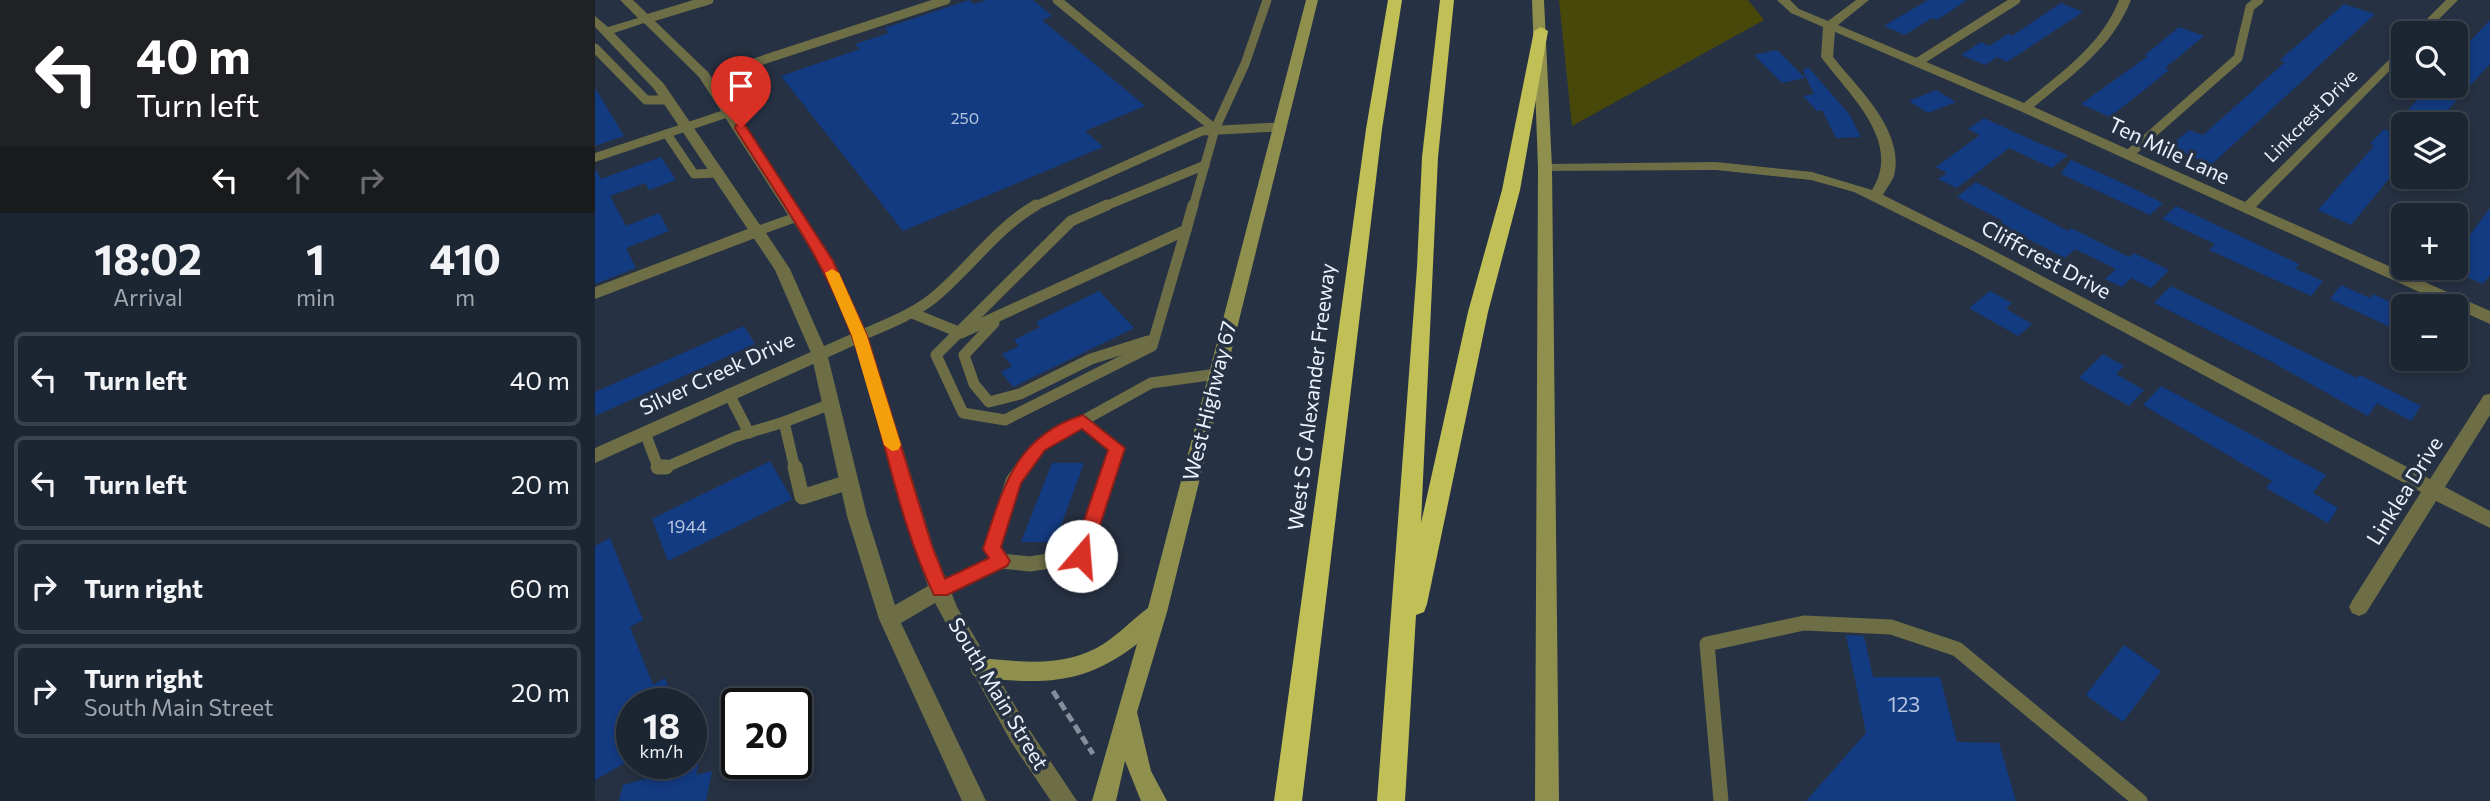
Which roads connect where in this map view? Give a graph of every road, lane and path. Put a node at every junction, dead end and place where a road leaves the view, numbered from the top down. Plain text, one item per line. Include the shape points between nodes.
1 (627, 0) edge
2 (709, 0) edge
3 (946, 0) edge
4 (1057, 0) edge
5 (1267, 0) edge
6 (1312, 0) edge
7 (1395, 0) edge
8 (1447, 0) edge
9 (1538, 0) edge
10 (1783, 0) edge
11 (1863, 0) edge
12 (2016, 0) edge
13 (2125, 0) edge
14 (2259, 0) edge
15 (2452, 0) edge
16 (646, 19) junction
17 (595, 20) edge
18 (2431, 21) edge
19 (1829, 26) junction
20 (601, 32) edge
21 (1541, 32) junction
22 (595, 48) edge
23 (757, 62) dead end
24 (1918, 62) junction
25 (2391, 62) edge
26 (668, 100) junction
27 (2025, 108) junction
28 (730, 112) junction
29 (1279, 127) junction
30 (685, 128) junction
31 (1215, 129) junction
32 (667, 134) junction
33 (2128, 155) junction
34 (595, 158) edge
35 (1205, 166) junction
36 (1545, 168) junction
37 (718, 173) junction
38 (1875, 196) junction
39 (2246, 209) junction
40 (797, 217) junction
41 (1185, 230) junction
42 (758, 232) junction
43 (595, 293) edge
44 (912, 313) junction
45 (1005, 313) junction
46 (2490, 318) edge
47 (961, 333) junction
48 (860, 336) junction
49 (1154, 339) junction
50 (819, 353) junction
51 (1217, 374) junction
52 (729, 394) junction
53 (2490, 400) edge
54 (831, 404) junction
55 (1083, 421) junction
56 (784, 422) junction
57 (645, 433) junction
58 (749, 433) junction
59 (595, 456) edge
60 (849, 482) junction
61 (2433, 490) junction
62 (2490, 520) edge
63 (1001, 561) junction
64 (940, 590) junction
65 (2359, 607) dead end
66 (1157, 612) junction
67 (889, 619) junction
68 (981, 668) junction
69 (1398, 688) junction
70 (1053, 691) dead end
71 (1127, 709) junction
72 (1093, 754) dead end
73 (974, 801) edge
74 (1065, 801) edge
75 (1104, 801) edge
76 (1155, 801) edge
77 (1288, 801) edge
78 (1391, 801) edge
79 (1547, 801) edge
80 (1721, 801) edge
81 (2140, 801) edge

1 - 16 street, South Main Street
2 - 16 lane
3 - 23 lane
4 - 31 lane
5 - 31 lane via 1245,64
6 - 29 main road, West Highway 67
7 - 77 highway, West S G Alexander Freeway via 1374,129
8 - 69 highway via 1430,158
9 - 21 main road
10 - 19 street, Ten Mile Lane via 1795,11
11 - 19 street
12 - 24 lane
13 - 27 street via 2117,23 2102,42
14 - 33 lane via 2250,7 2238,58
15 - 18 street
16 - 20 street
16 - 28 street, South Main Street via 703,75
17 - 20 street
19 - 24 street, Ten Mile Lane
19 - 38 street via 1827,57 1880,127 1888,146 1888,171
20 - 26 street
21 - 36 main road
21 - 69 highway via 1511,190 1442,470
22 - 26 lane via 646,100
24 - 27 street, Ten Mile Lane
25 - 39 street, Linkcrest Drive
26 - 30 street
27 - 33 street, Ten Mile Lane
28 - 30 street
28 - 40 street, South Main Street
29 - 31 lane
29 - 51 main road, West Highway 67
30 - 32 street
30 - 37 street
31 - 35 lane
31 - 44 lane via 1047,199 1016,217
32 - 34 street
32 - 37 lane via 694,174
33 - 39 street, Ten Mile Lane
35 - 41 lane
35 - 47 lane via 1071,221
36 - 38 street, Cliffcrest Drive via 1716,166 1812,176
36 - 79 main road
37 - 42 street
38 - 61 street, Cliffcrest Drive
39 - 46 street, Ten Mile Lane
40 - 42 street
40 - 48 street, South Main Street via 826,261
41 - 45 lane
41 - 49 lane
42 - 43 lane
42 - 50 street via 782,269
44 - 47 lane
44 - 48 lane
45 - 47 lane
45 - 49 lane via 964,355 974,384 989,402 1020,394 1091,359
47 - 49 lane via 936,355 963,413 1005,420 1152,346
48 - 50 street, Silver Creek Drive
48 - 64 street, South Main Street
50 - 52 street, Silver Creek Drive
50 - 54 street
51 - 55 lane via 1151,383
51 - 66 main road, West Highway 67
52 - 57 street, Silver Creek Drive
52 - 58 lane
53 - 61 street, Linklea Drive
54 - 56 lane
54 - 60 street
55 - 63 lane via 1039,445 1013,481 992,549
55 - 63 lane via 1117,448 1081,556 1030,564
56 - 58 lane
56 - 60 lane via 802,497
57 - 58 lane via 658,467 664,468
57 - 59 street, Silver Creek Drive
60 - 67 street
61 - 62 street, Cliffcrest Drive
61 - 65 street, Linklea Drive
63 - 64 lane
64 - 67 street
64 - 68 street, South Main Street
66 - 68 main road via 1125,642 1072,670 1043,674
66 - 71 main road, West Highway 67
67 - 73 street
68 - 74 street, South Main Street
69 - 78 highway
70 - 72 path
71 - 75 main road, West Highway 67
71 - 76 main road via 1134,753
80 - 81 lane via 1707,645 1804,623 1891,627 1957,649

